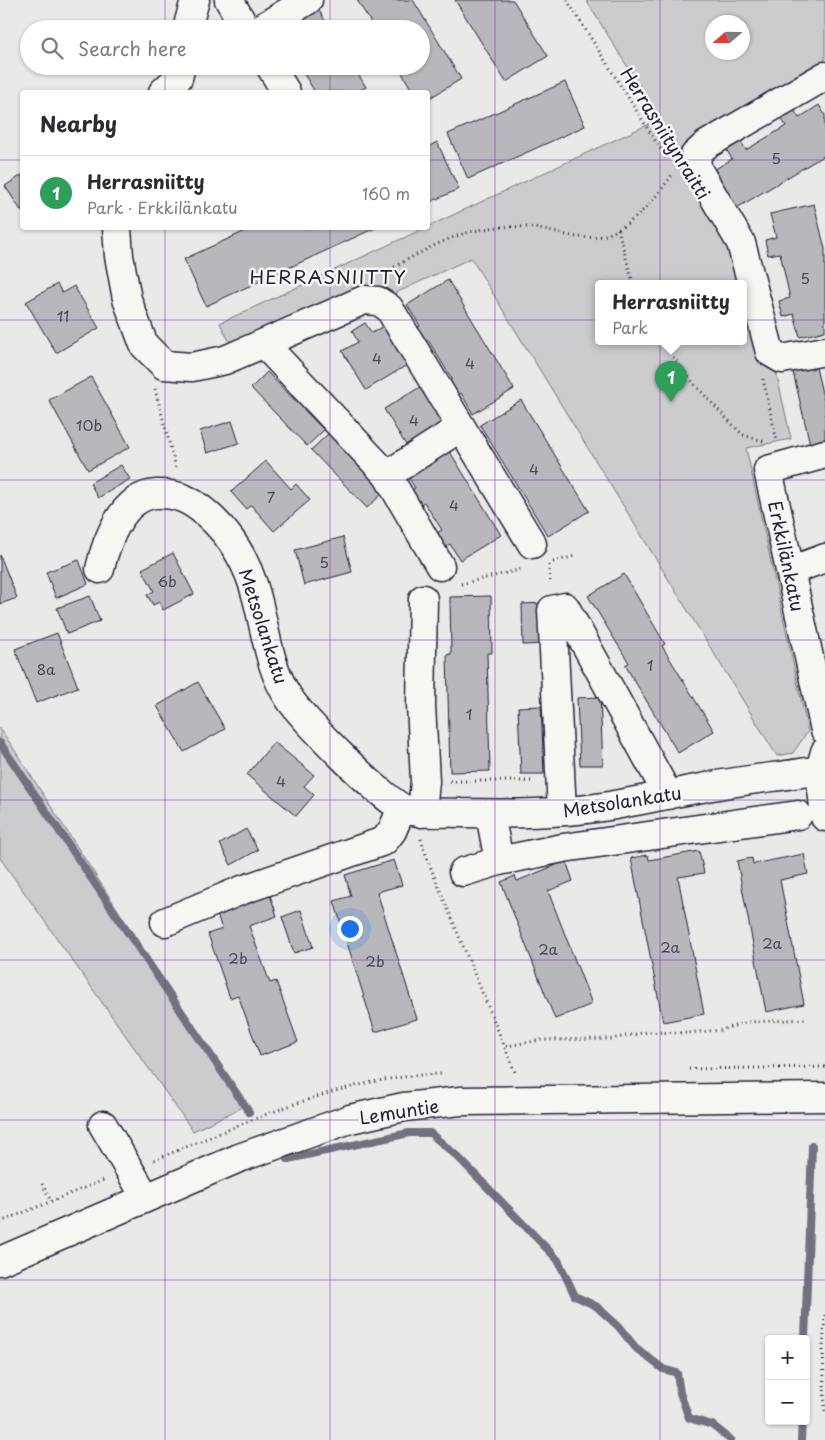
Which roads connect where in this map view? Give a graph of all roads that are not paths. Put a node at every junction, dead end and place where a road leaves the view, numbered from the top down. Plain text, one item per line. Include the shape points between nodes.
1 (195, 0) edge
2 (230, 0) edge
3 (308, 0) edge
4 (189, 20) edge
5 (241, 20) edge
6 (275, 20) edge
7 (179, 75) edge
8 (276, 75) edge
9 (825, 76) edge
10 (165, 90) edge
11 (285, 90) edge
12 (117, 230) edge
13 (265, 345) junction
14 (825, 351) edge
15 (461, 427) junction
16 (825, 454) edge
17 (387, 475) junction
18 (825, 558) edge
19 (534, 559) road end
20 (440, 566) dead end
21 (100, 569) dead end
22 (790, 571) junction
23 (423, 599) dead end
24 (597, 666) junction
25 (555, 681) junction
26 (825, 730) edge
27 (824, 764) edge
28 (710, 786) junction
29 (668, 795) junction
30 (607, 807) junction
31 (412, 810) junction
32 (562, 811) junction
33 (490, 814) junction
34 (798, 815) dead end
35 (825, 817) edge
36 (717, 826) junction
37 (613, 841) junction
38 (499, 861) junction
39 (463, 872) dead end
40 (165, 922) dead end
41 (825, 1097) edge
42 (103, 1125) dead end
43 (146, 1198) junction
44 (0, 1261) edge

1 - 4 street
2 - 5 street
3 - 6 street
7 - 10 street
8 - 11 street
9 - 14 street via 706,145 695,155 698,170 742,243 770,352 782,359
12 - 13 street via 127,299 144,345 164,365 192,367 225,360
13 - 15 street via 364,300 378,301 389,308
13 - 17 street
15 - 17 street
15 - 19 street
16 - 22 street, Erkkilänkatu via 768,470
17 - 20 street
18 - 22 street
21 - 31 street, Metsolankatu via 105,547 131,506 150,494 173,493 195,504 233,543 248,570 276,674 289,697 304,717 390,801
22 - 26 street, Erkkilänkatu
23 - 31 street via 421,705 425,781
24 - 25 street
24 - 25 street via 565,607 552,610
24 - 29 street
25 - 32 street
27 - 28 street, Metsolankatu
27 - 35 street
28 - 29 street, Metsolankatu
28 - 36 street
29 - 30 street, Metsolankatu
30 - 32 street, Metsolankatu
30 - 37 street
31 - 33 street, Metsolankatu
31 - 40 street via 384,841 242,890
32 - 33 street, Metsolankatu
33 - 38 street
34 - 36 street
36 - 37 street
37 - 38 street
38 - 39 street
41 - 43 street, Lemuntie via 461,1101 404,1107 350,1118 239,1158
42 - 43 street
43 - 44 street, Lemuntie

